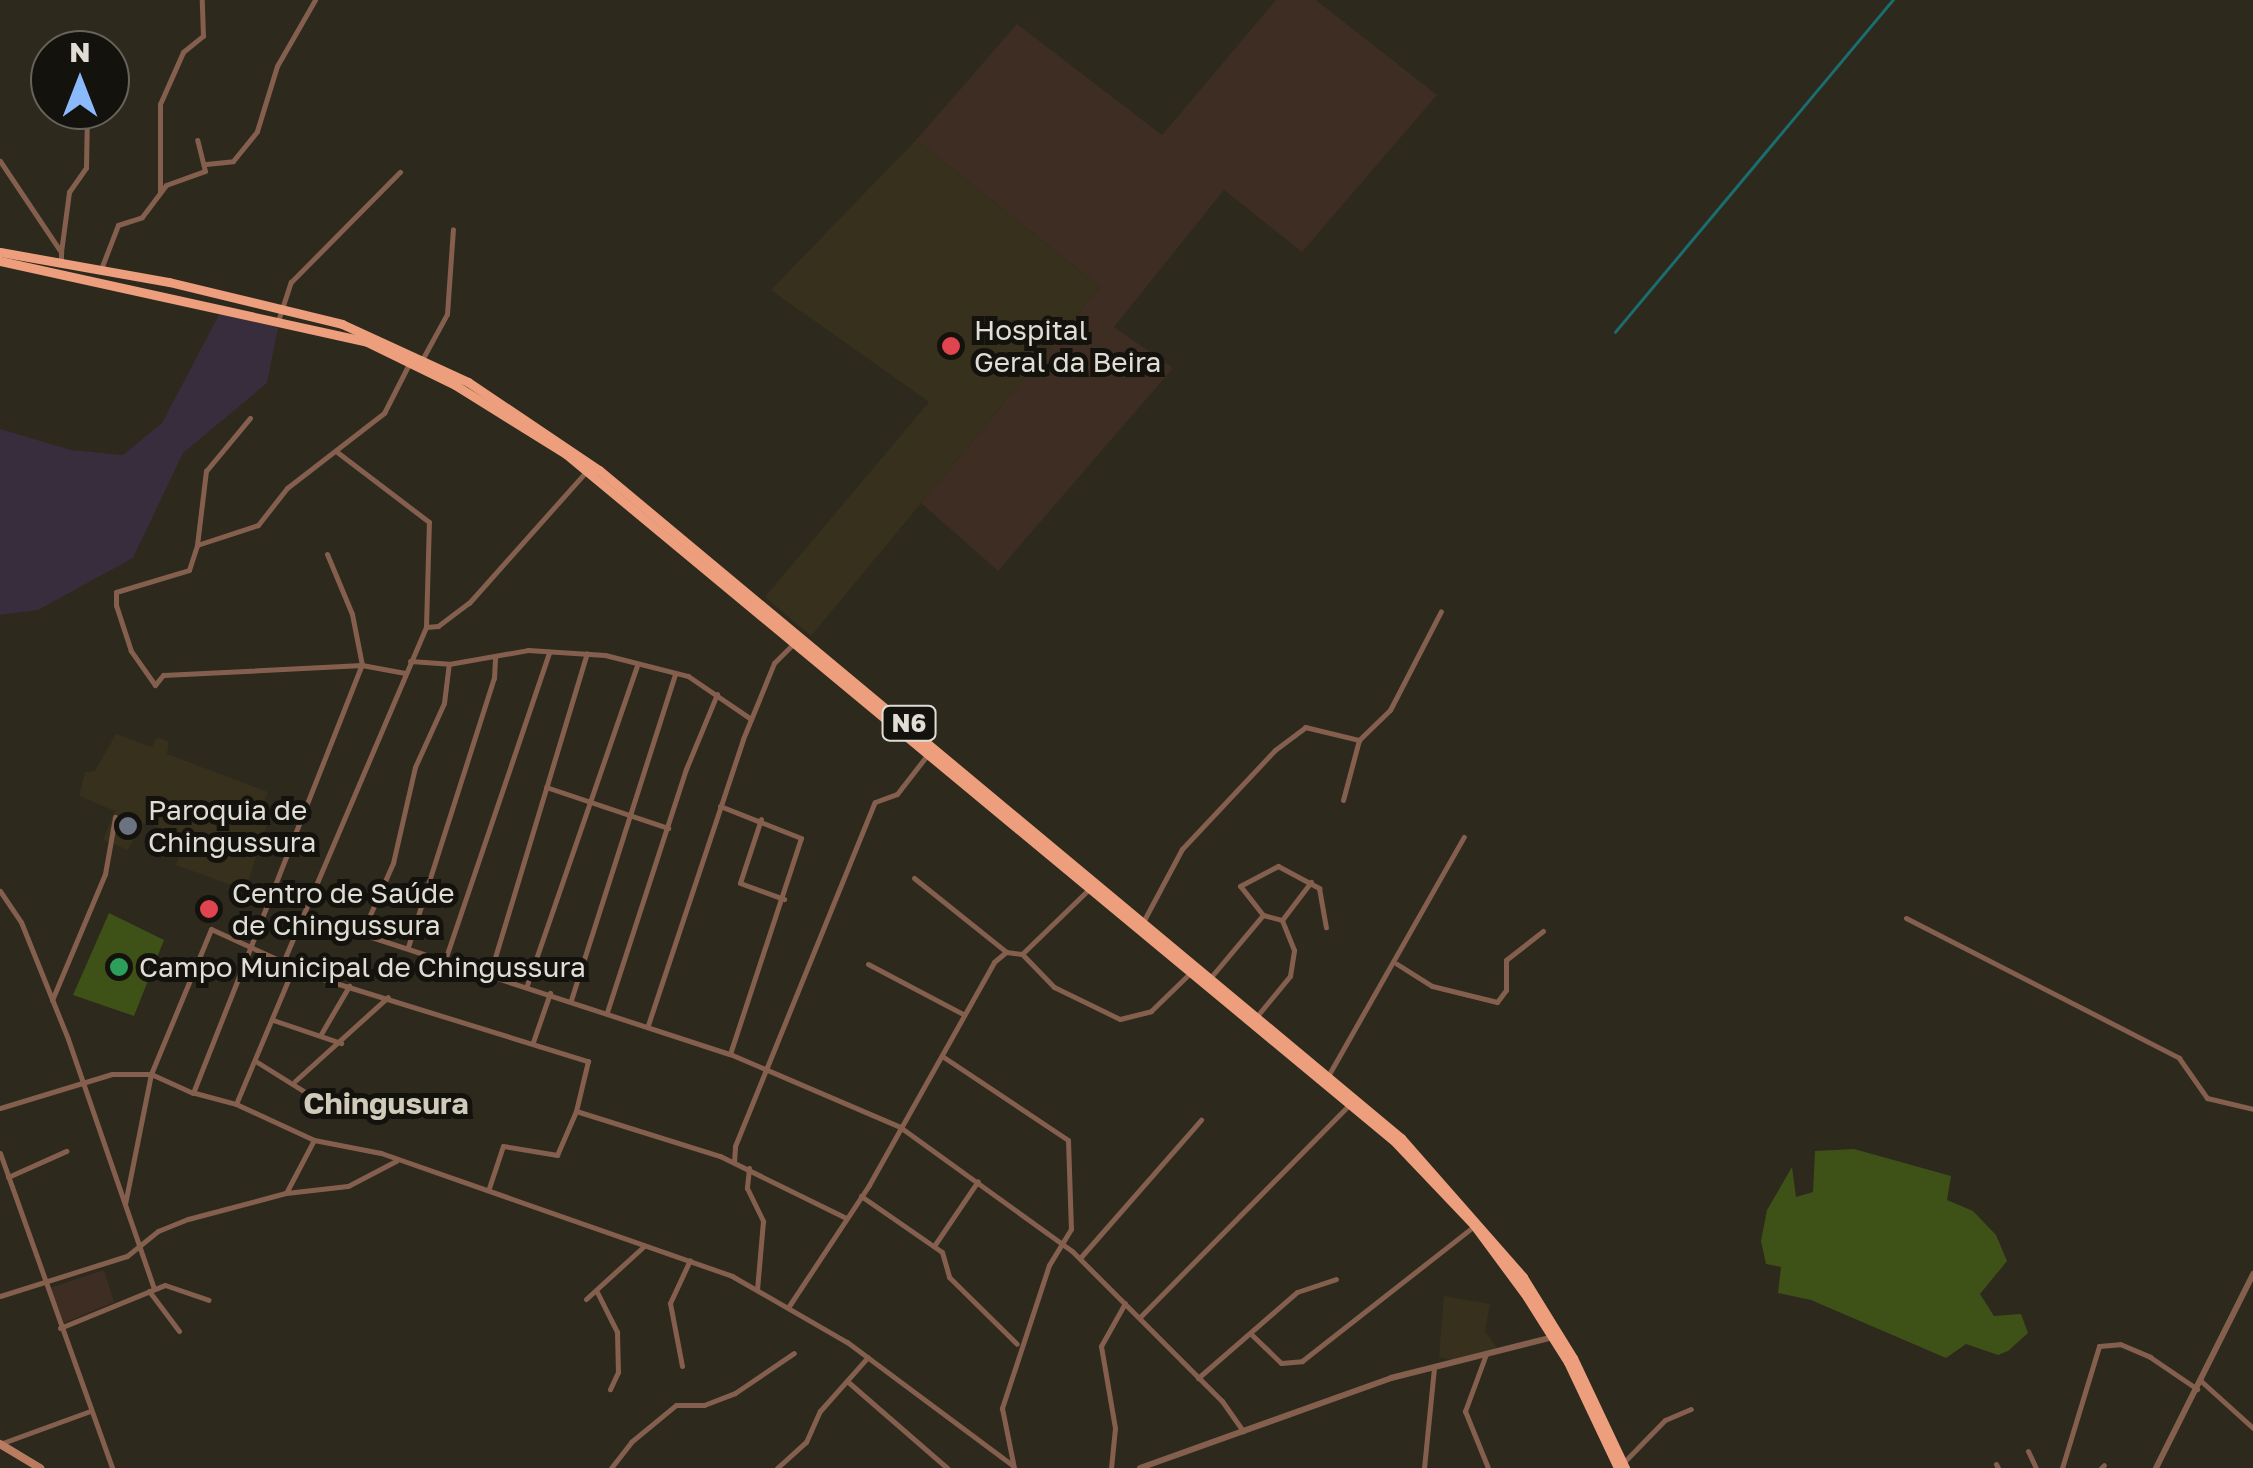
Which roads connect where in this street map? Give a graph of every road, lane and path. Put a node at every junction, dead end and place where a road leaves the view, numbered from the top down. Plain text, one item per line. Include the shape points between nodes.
1 (202, 0) edge
2 (315, 0) edge
3 (87, 130) edge
4 (197, 140) dead end
5 (0, 160) edge
6 (206, 164) junction
7 (400, 172) dead end
8 (160, 192) junction
9 (453, 228) dead end
10 (0, 252) edge
11 (0, 262) edge
12 (61, 263) junction
13 (101, 269) junction
14 (282, 306) junction
15 (279, 318) junction
16 (423, 358) junction
17 (410, 362) junction
18 (250, 418) dead end
19 (337, 452) junction
20 (588, 471) junction
21 (197, 545) junction
22 (327, 554) dead end
23 (1441, 611) dead end
24 (426, 627) junction
25 (796, 642) junction
26 (549, 652) junction
27 (587, 653) junction
28 (495, 657) junction
29 (410, 662) junction
30 (449, 664) junction
31 (362, 665) junction
32 (637, 665) junction
33 (405, 673) junction
34 (675, 673) junction
35 (718, 693) junction
36 (751, 719) junction
37 (1360, 740) junction
38 (929, 751) junction
39 (546, 787) junction
40 (1343, 800) dead end
41 (590, 801) junction
42 (720, 806) junction
43 (630, 814) junction
44 (114, 818) dead end
45 (761, 819) junction
46 (668, 828) junction
47 (1464, 837) dead end
48 (914, 878) dead end
49 (1311, 882) junction
50 (1089, 889) junction
51 (0, 890) edge
52 (784, 899) junction
53 (1263, 915) junction
54 (307, 916) junction
55 (1906, 918) dead end
56 (1282, 920) junction
57 (1143, 922) junction
58 (1326, 927) dead end
59 (1542, 931) dead end
60 (362, 933) junction
61 (251, 944) junction
62 (408, 947) junction
63 (1006, 952) junction
64 (1022, 954) junction
65 (284, 960) junction
66 (445, 960) junction
67 (868, 964) dead end
68 (1397, 964) junction
69 (294, 966) junction
70 (490, 974) junction
71 (1188, 974) junction
72 (1210, 977) junction
73 (527, 985) junction
74 (349, 986) junction
75 (550, 994) junction
76 (388, 997) junction
77 (52, 1000) junction
78 (570, 1000) junction
79 (607, 1012) junction
80 (962, 1014) junction
81 (1258, 1016) junction
82 (273, 1020) junction
83 (648, 1025) junction
84 (321, 1034) junction
85 (533, 1042) junction
86 (341, 1043) junction
87 (730, 1054) junction
88 (942, 1056) junction
89 (257, 1062) junction
90 (766, 1069) junction
91 (151, 1074) junction
92 (80, 1078) junction
93 (1326, 1079) junction
94 (295, 1082) junction
95 (193, 1093) junction
96 (236, 1104) junction
97 (1350, 1104) junction
98 (0, 1108) edge
99 (2253, 1109) edge
100 (576, 1111) junction
101 (338, 1113) dead end
102 (1201, 1120) dead end
103 (900, 1127) junction
104 (314, 1140) junction
105 (735, 1146) junction
106 (66, 1151) dead end
107 (0, 1154) edge
108 (720, 1156) junction
109 (399, 1160) junction
110 (734, 1162) junction
111 (749, 1168) junction
112 (8, 1177) junction
113 (978, 1181) junction
114 (488, 1190) junction
115 (286, 1192) junction
116 (861, 1196) junction
117 (125, 1204) junction
118 (846, 1218) junction
119 (1474, 1226) junction
120 (1059, 1241) junction
121 (644, 1246) junction
122 (934, 1246) junction
123 (140, 1247) junction
124 (1080, 1258) junction
125 (690, 1260) junction
126 (2253, 1274) edge
127 (1336, 1280) dead end
128 (46, 1286) junction
129 (152, 1290) junction
130 (758, 1290) junction
131 (597, 1292) junction
132 (0, 1296) edge
133 (586, 1299) dead end
134 (209, 1300) dead end
135 (1125, 1303) junction
136 (788, 1306) junction
137 (1140, 1316) junction
138 (60, 1328) junction
139 (179, 1330) dead end
140 (1252, 1334) junction
141 (1553, 1337) junction
142 (1018, 1346) junction
143 (794, 1354) dead end
144 (1486, 1354) junction
145 (868, 1357) junction
146 (682, 1366) dead end
147 (1434, 1366) junction
148 (1198, 1378) junction
149 (847, 1381) junction
150 (2199, 1385) junction
151 (610, 1389) dead end
152 (1691, 1408) dead end
153 (90, 1411) junction
154 (2253, 1428) edge
155 (1243, 1431) junction
156 (0, 1444) edge
157 (2028, 1451) dead end
158 (1013, 1466) edge
159 (1622, 1466) edge
160 (40, 1468) edge
161 (112, 1468) edge
162 (610, 1468) edge
163 (777, 1468) edge
164 (947, 1468) edge
165 (1111, 1468) edge
166 (1140, 1468) edge
167 (1424, 1468) edge
168 (1488, 1468) edge
169 (2036, 1468) edge
170 (2062, 1468) edge
171 (2156, 1468) edge

1 - 8 street via 204,36 182,52 162,96 156,136
2 - 6 street via 277,66 257,131 233,161
3 - 12 street via 86,168 70,192
4 - 6 street
5 - 12 street
6 - 8 street via 201,174
7 - 14 street via 291,282
8 - 13 street via 140,219 114,230
9 - 16 street via 447,314
10 - 12 highway, N6
11 - 12 highway, N6
12 - 13 highway, N6
12 - 15 highway, N6
13 - 14 highway, N6
14 - 15 street
14 - 16 highway, N6
15 - 17 highway, N6
16 - 57 highway, N6 via 599,470
17 - 19 street via 384,414
17 - 20 highway, N6 via 496,408
18 - 21 street via 206,471
19 - 21 street via 287,488 258,525
19 - 24 street via 429,522
20 - 24 street via 565,489 518,554 469,603
20 - 25 highway, N6
21 - 31 street via 183,575 116,592 124,634 150,683 163,675
22 - 31 street via 352,614
23 - 37 street via 1390,710
24 - 29 street
25 - 36 street via 774,663
25 - 38 highway, N6
26 - 27 street
26 - 28 street
26 - 66 street
27 - 32 street
27 - 39 street
28 - 30 street
28 - 62 street via 494,678
29 - 30 street
29 - 33 street
30 - 60 street via 444,703 415,768 393,863
31 - 33 street
31 - 61 street
32 - 34 street
32 - 41 street
33 - 54 street
34 - 35 street
34 - 43 street
35 - 36 street
35 - 46 street
36 - 42 street
37 - 40 street
37 - 57 street via 1305,727 1274,750 1182,849
38 - 50 highway, N6
38 - 90 street via 896,794 874,802
39 - 41 street
39 - 70 street
41 - 43 street
41 - 73 street
42 - 45 street
42 - 83 street
43 - 46 street
43 - 78 street
44 - 77 street via 104,874
45 - 52 street via 802,838
45 - 52 street via 740,883
46 - 79 street
47 - 68 street via 1422,902
48 - 63 street
49 - 53 street via 1278,866 1241,885
49 - 56 street
49 - 58 street via 1325,900
50 - 64 street
50 - 71 highway, N6
51 - 77 street
52 - 87 street
53 - 56 street
53 - 72 street
54 - 60 street
54 - 65 street
55 - 99 street via 2178,1058 2207,1098
56 - 81 street via 1294,950 1290,976
57 - 72 highway, N6
59 - 68 street via 1506,960 1506,990 1497,1002 1432,986
60 - 62 street
61 - 65 street
61 - 91 street via 211,928 206,932
61 - 95 street
62 - 66 street
63 - 64 street
63 - 80 street
64 - 71 street via 1054,987 1120,1019 1152,1010
65 - 69 street
66 - 70 street
67 - 80 street
68 - 93 street
69 - 74 street
69 - 82 street
70 - 73 street
71 - 93 highway, N6
72 - 81 highway, N6
73 - 75 street
74 - 76 street
74 - 84 street
75 - 78 street
75 - 85 street
76 - 85 street
76 - 86 street
77 - 92 street
78 - 79 street
79 - 83 street
80 - 88 street
81 - 93 highway, N6
82 - 84 street
82 - 89 street
83 - 87 street
84 - 86 street
85 - 100 street via 590,1063
86 - 94 street
87 - 90 street
88 - 103 street
88 - 120 street via 1067,1136 1072,1222
89 - 94 street
89 - 96 street
90 - 103 street
90 - 105 street
91 - 92 street
91 - 95 street
91 - 117 street
92 - 98 street
92 - 117 street
93 - 97 highway, N6
93 - 159 highway, N6 via 1449,1187 1523,1276 1573,1358
94 - 101 street
95 - 96 street
96 - 104 street
97 - 119 highway, N6
97 - 137 street
100 - 108 street
100 - 114 street via 558,1155 503,1146
102 - 124 street
103 - 113 street
103 - 116 street
104 - 109 street
104 - 115 street
105 - 108 street
105 - 110 street
106 - 112 street
107 - 112 street
108 - 110 street
109 - 114 street
109 - 115 street via 348,1186
110 - 111 street
111 - 118 street
111 - 130 street via 747,1188 762,1220
112 - 128 street
113 - 120 street
113 - 122 street
114 - 121 street
115 - 123 street via 168,1226
116 - 118 street
116 - 122 street
117 - 123 street
118 - 136 street
119 - 140 street via 1302,1361 1281,1363
119 - 141 highway, N6
120 - 124 street
120 - 142 street
121 - 125 street
121 - 131 street
122 - 142 street via 949,1277
123 - 128 street
123 - 129 street
124 - 135 street
125 - 130 street
125 - 146 street via 670,1303
126 - 150 street
127 - 140 street via 1297,1292
128 - 132 street
128 - 138 street
129 - 134 street via 170,1286
129 - 138 street
129 - 139 street
130 - 136 street
131 - 133 street
131 - 151 street via 616,1332 618,1372
135 - 137 street
135 - 165 street via 1100,1346 1116,1432
136 - 145 street
137 - 148 street
138 - 153 street
140 - 148 street
141 - 144 street
141 - 159 highway, N6
142 - 158 street via 1002,1408
143 - 162 street via 735,1393 704,1405 676,1405
144 - 147 street
144 - 168 street via 1465,1412
145 - 149 street
145 - 158 street
147 - 155 street
147 - 167 street
148 - 155 street
149 - 163 street via 820,1411 806,1442
149 - 164 street
150 - 154 street
150 - 170 street via 2120,1344 2098,1346
150 - 171 street
152 - 159 street via 1658,1426
153 - 156 street
153 - 161 street
155 - 166 street
156 - 160 main road
157 - 169 street

